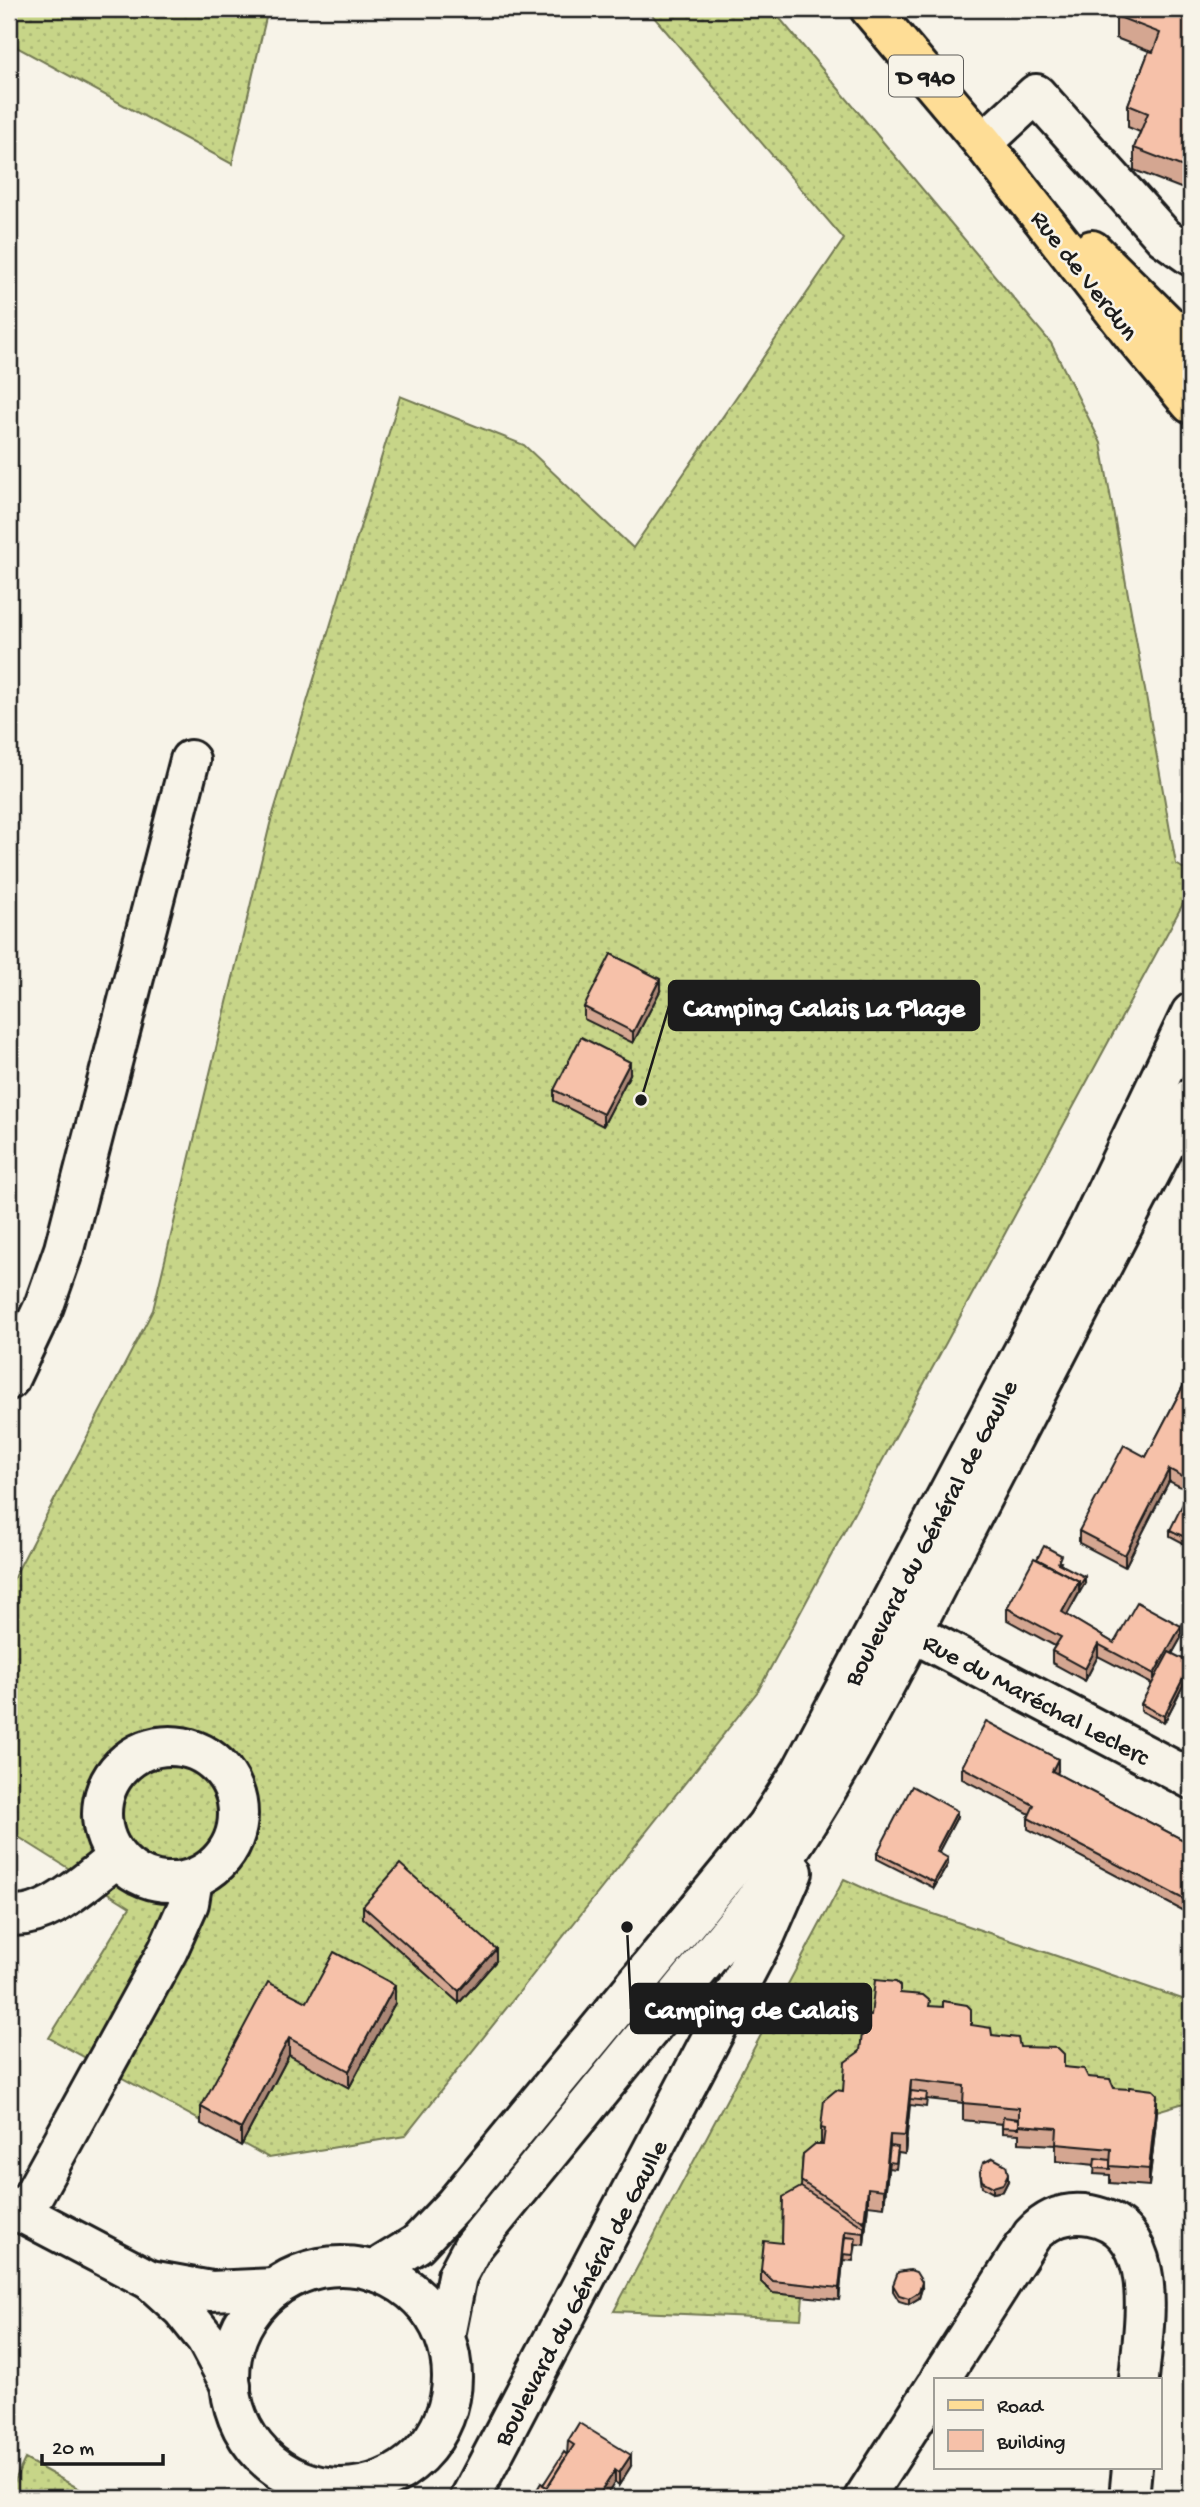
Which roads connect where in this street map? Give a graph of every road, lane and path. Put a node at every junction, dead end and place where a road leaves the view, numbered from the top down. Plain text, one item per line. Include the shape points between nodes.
1 (870, 9) edge
2 (983, 143) junction
3 (1191, 256) edge
4 (1191, 348) edge
5 (1191, 404) edge
6 (190, 760) dead end
7 (1191, 1013) edge
8 (1191, 1098) edge
9 (9, 1380) edge
10 (898, 1625) junction
11 (1191, 1779) edge
12 (816, 1808) junction
13 (117, 1858) junction
14 (192, 1879) junction
15 (14, 1920) edge
16 (610, 2015) junction
17 (654, 2025) junction
18 (688, 2085) junction
19 (16, 2210) edge
20 (373, 2271) junction
21 (150, 2280) junction
22 (275, 2288) junction
23 (445, 2336) junction
24 (941, 2378) edge
25 (1139, 2378) edge
26 (231, 2386) junction
27 (934, 2389) edge
28 (267, 2459) junction
29 (1132, 2468) edge
30 (364, 2491) edge
31 (275, 2498) edge
32 (470, 2498) edge
33 (864, 2498) edge
34 (1129, 2498) edge

1 - 2 main road, Rue de Verdun / D 940
2 - 3 street via 1036,94 1164,237
2 - 4 main road, Rue de Verdun
2 - 5 main road, Rue de Verdun
6 - 9 street via 64,1249 44,1306
7 - 10 street, Boulevard du Général de Gaulle
8 - 10 street, Boulevard du Général de Gaulle
10 - 11 street, Rue du Maréchal Leclerc
10 - 12 street, Boulevard du Général de Gaulle via 878,1699
10 - 16 street, Boulevard du Général de Gaulle via 778,1808
12 - 17 street, Boulevard du Général de Gaulle via 772,1876
12 - 18 street, Boulevard du Général de Gaulle via 786,1891
13 - 14 street via 132,1872 151,1880
13 - 14 street via 106,1840 102,1819 103,1798 111,1779 124,1763 142,1752 162,1746 184,1747 219,1766 235,1794 238,1815 225,1854 211,1869
13 - 15 street via 65,1897
14 - 19 street via 189,1903 173,1941
16 - 17 street via 632,2013
16 - 20 street, Boulevard du Général de Gaulle via 431,2231
17 - 18 street via 682,2054
17 - 23 street, Boulevard du Général de Gaulle via 464,2259
18 - 32 street, Boulevard du Général de Gaulle
19 - 21 street
20 - 22 street via 327,2267
20 - 23 street via 411,2290 431,2311
21 - 22 street via 211,2291
21 - 26 street via 206,2339
22 - 26 street via 244,2324 233,2354
23 - 30 street via 452,2381 441,2426 413,2462
24 - 25 street via 1032,2235 1044,2222 1077,2213 1095,2216 1124,2234 1140,2262 1145,2303
26 - 28 street via 246,2434
27 - 33 street
28 - 30 street via 309,2483
28 - 31 street
29 - 34 street

